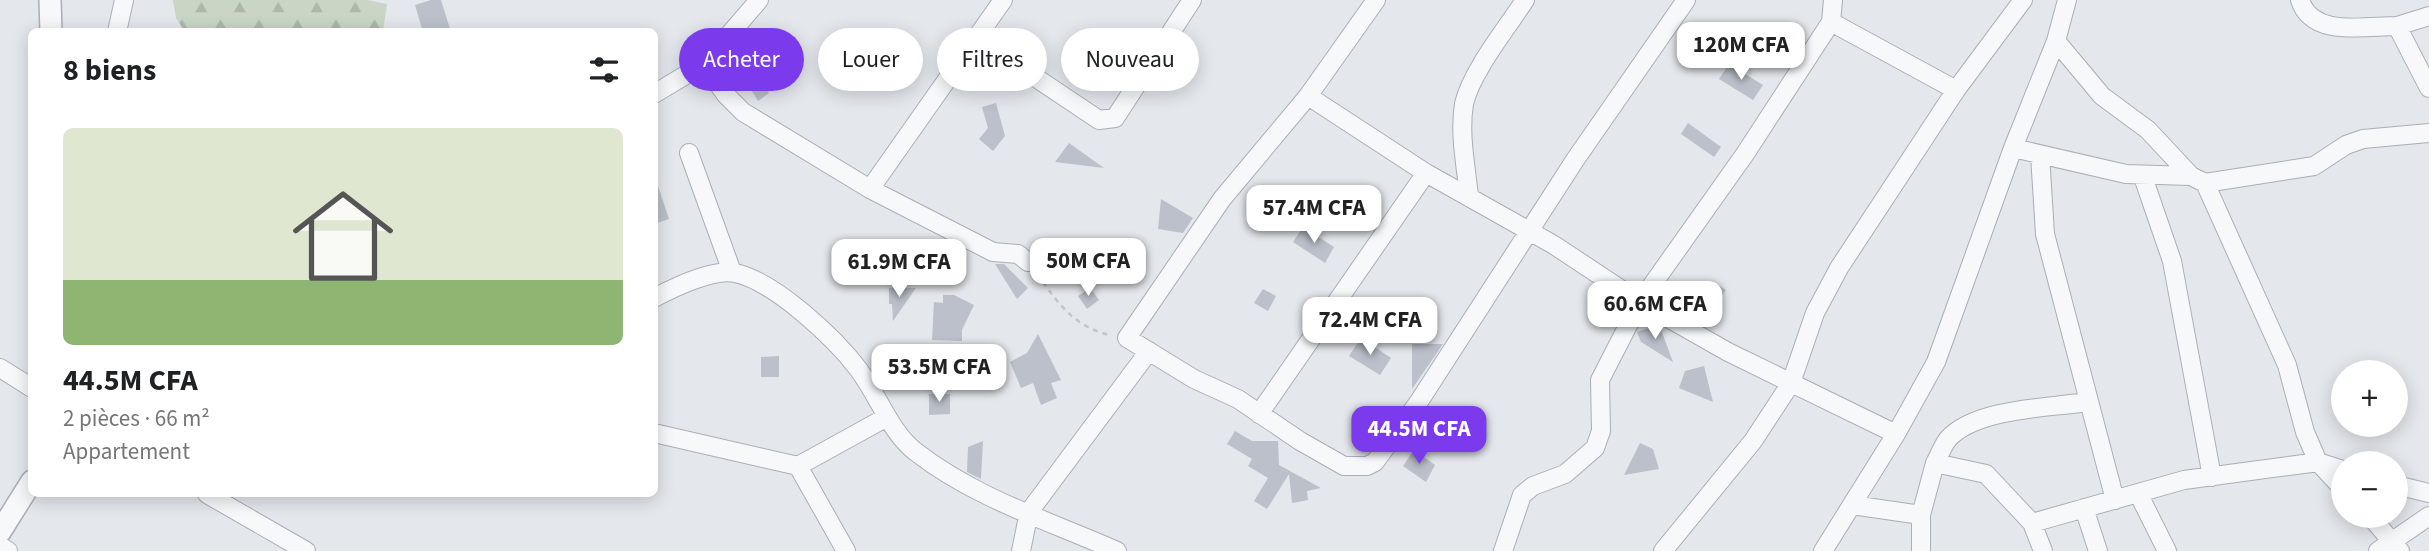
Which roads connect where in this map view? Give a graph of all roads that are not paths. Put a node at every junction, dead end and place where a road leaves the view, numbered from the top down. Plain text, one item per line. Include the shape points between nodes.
1 (50, 0) edge
2 (124, 0) edge
3 (759, 0) edge
4 (1003, 0) edge
5 (1192, 0) edge
6 (1377, 0) edge
7 (1525, 0) edge
8 (1686, 0) edge
9 (1833, 0) edge
10 (2023, 0) edge
11 (2067, 0) edge
12 (2300, 0) edge
13 (2429, 16) edge
14 (1831, 22) junction
15 (2397, 26) junction
16 (51, 28) edge
17 (118, 28) edge
18 (735, 28) edge
19 (985, 28) edge
20 (2056, 41) junction
21 (679, 79) edge
22 (1047, 85) edge
23 (2429, 88) edge
24 (1956, 90) junction
25 (658, 91) edge
26 (723, 91) edge
27 (941, 91) edge
28 (1308, 96) junction
29 (2429, 133) edge
30 (2013, 148) junction
31 (689, 153) dead end
32 (2040, 155) junction
33 (1426, 173) junction
34 (2143, 177) junction
35 (2198, 180) junction
36 (870, 189) junction
37 (1469, 196) junction
38 (1531, 232) junction
39 (1028, 262) road end
40 (732, 272) junction
41 (658, 296) edge
42 (1640, 302) junction
43 (1149, 351) junction
44 (0, 368) edge
45 (1791, 383) junction
46 (28, 386) edge
47 (2087, 402) junction
48 (1259, 414) junction
49 (887, 417) junction
50 (658, 434) edge
51 (1896, 434) junction
52 (1935, 463) junction
53 (2318, 463) junction
54 (798, 466) junction
55 (2331, 467) edge
56 (2212, 477) junction
57 (2331, 477) edge
58 (28, 487) edge
59 (2408, 488) edge
60 (2138, 493) junction
61 (2429, 493) edge
62 (212, 497) edge
63 (2115, 500) junction
64 (1852, 505) junction
65 (2084, 508) junction
66 (1029, 512) junction
67 (1921, 515) junction
68 (2429, 516) edge
69 (2032, 523) junction
70 (2380, 528) edge
71 (0, 532) edge
72 (0, 546) edge
73 (2396, 546) edge
74 (8, 551) edge
75 (306, 551) edge
76 (846, 551) edge
77 (1021, 551) edge
78 (1117, 551) edge
79 (1503, 551) edge
80 (1663, 551) edge
81 (1823, 551) edge
82 (1921, 551) edge
83 (2043, 551) edge
84 (2098, 551) edge
85 (2166, 551) edge
86 (2378, 551) edge

1 - 16 street
2 - 17 street
3 - 18 street
4 - 19 street
5 - 22 street via 1115,118 1099,120
6 - 28 street
7 - 37 street via 1465,100 1462,119
8 - 38 street
9 - 14 street
10 - 24 street
11 - 20 street
12 - 15 street via 2304,11 2319,24
13 - 15 street
14 - 24 street
14 - 42 street
15 - 23 street
20 - 30 street
20 - 35 street via 2102,96 2148,130
21 - 25 street
24 - 45 street via 1824,295
26 - 36 street via 743,112
27 - 36 street
28 - 33 street
28 - 43 street via 1222,199 1127,338
29 - 35 street via 2363,139 2314,166
30 - 32 street
30 - 51 street via 1936,362
31 - 40 street
32 - 34 street
32 - 47 street via 2045,234
33 - 37 street
33 - 48 street
34 - 35 street
34 - 56 street via 2172,261
35 - 53 street via 2287,365
36 - 39 street via 993,252 1018,254
37 - 38 street
38 - 42 street
38 - 48 street via 1375,462 1344,466
40 - 41 street via 685,282
40 - 49 street via 766,284 835,343 858,369
42 - 45 street
42 - 79 street via 1600,380 1601,431 1595,448 1565,474 1522,495
43 - 48 street
43 - 66 street
44 - 46 street
45 - 51 street
45 - 80 street via 1753,441
47 - 52 street via 1983,419 1948,439
47 - 63 street
49 - 54 street
49 - 66 street via 904,441 950,477
50 - 54 street
51 - 64 street
52 - 67 street
52 - 69 street via 1986,474
53 - 55 street
53 - 56 street
53 - 57 street
54 - 76 street
56 - 60 street
58 - 71 street
59 - 61 street
60 - 63 street
60 - 85 street
62 - 75 street
63 - 65 street
64 - 67 street
64 - 81 street
65 - 69 street
65 - 84 street
66 - 77 street
66 - 78 street
67 - 82 street
68 - 73 street
69 - 83 street
70 - 73 street
72 - 74 street
73 - 86 street

